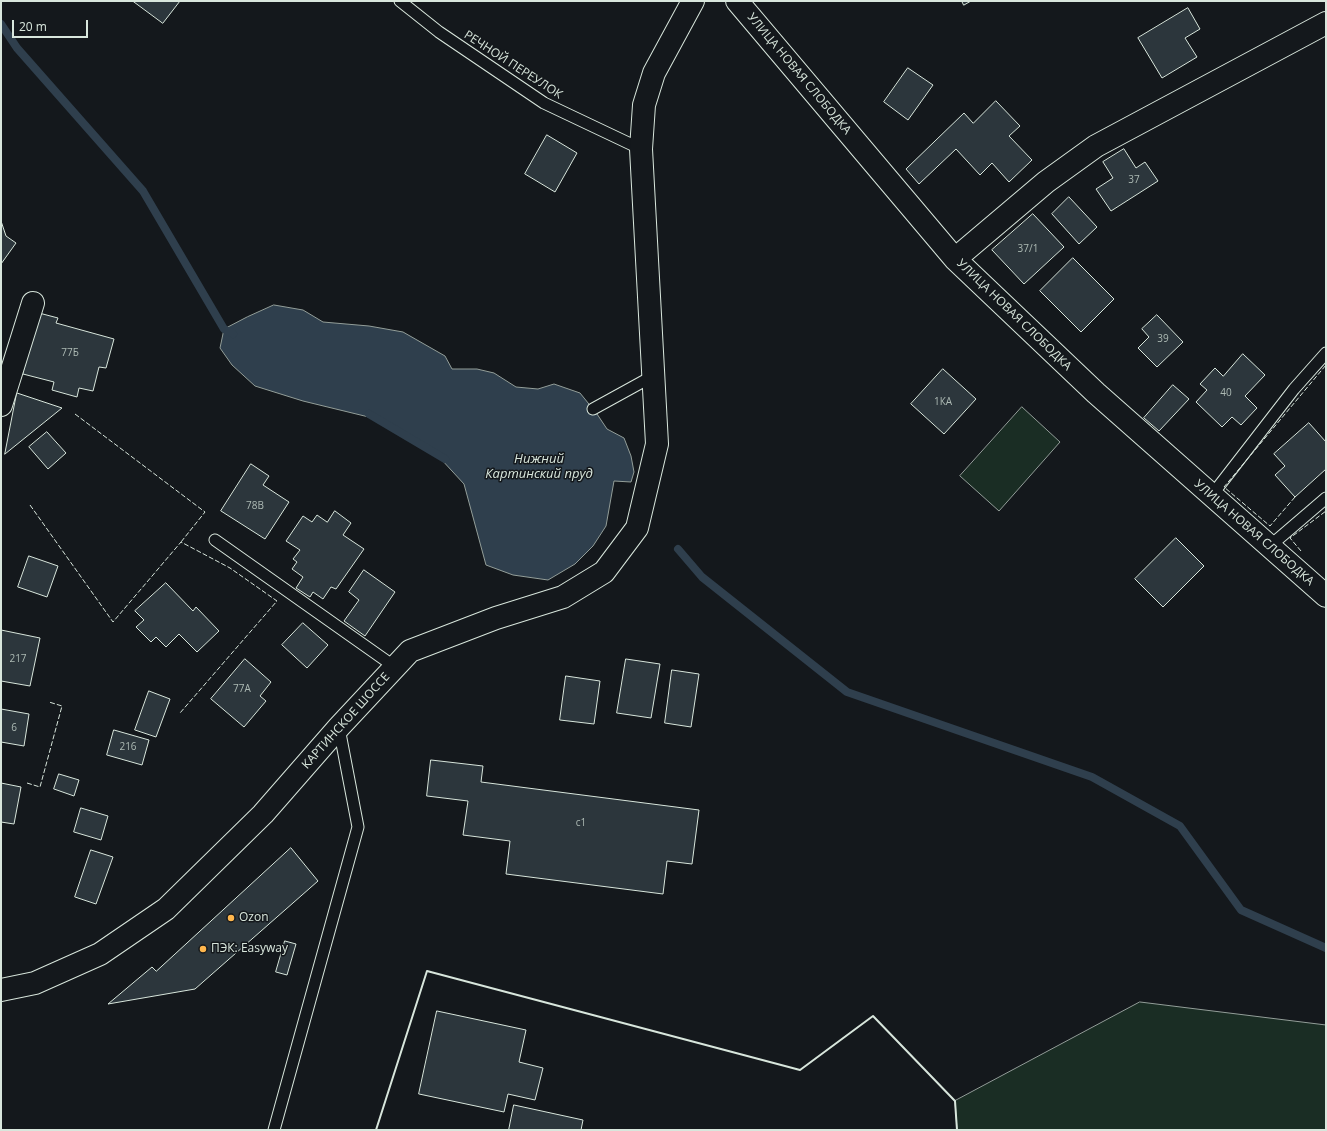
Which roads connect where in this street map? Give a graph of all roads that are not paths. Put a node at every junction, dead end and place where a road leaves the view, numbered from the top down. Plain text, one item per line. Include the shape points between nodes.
1 (400, 1) edge
2 (693, 1) edge
3 (737, 1) edge
4 (1326, 23) edge
5 (641, 149) junction
6 (955, 259) junction
7 (33, 303) dead end
8 (1326, 353) edge
9 (653, 376) junction
10 (1, 405) edge
11 (593, 409) dead end
12 (1212, 495) junction
13 (1326, 498) edge
14 (215, 540) dead end
15 (1270, 546) junction
16 (1326, 596) edge
17 (395, 667) junction
18 (339, 727) junction
19 (1, 990) edge
20 (274, 1130) edge

1 - 5 lane, РЕЧНОЙ ПЕРЕУЛОК via 439,32 544,103
2 - 5 street, КАРТИНСКОЕ ШОССЕ via 654,73 644,105
3 - 6 street, УЛИЦА НОВАЯ СЛОБОДКА
4 - 6 street via 1096,146 1046,182
5 - 9 street, КАРТИНСКОЕ ШОССЕ
6 - 12 street, УЛИЦА НОВАЯ СЛОБОДКА via 1096,393
7 - 10 street
8 - 12 lane via 1294,389
9 - 11 lane
9 - 17 street, КАРТИНСКОЕ ШОССЕ via 657,444 637,528 604,572 564,597 496,618 410,651
12 - 15 street, УЛИЦА НОВАЯ СЛОБОДКА
13 - 15 lane
14 - 17 lane
15 - 16 street, УЛИЦА НОВАЯ СЛОБОДКА
17 - 18 street, КАРТИНСКОЕ ШОССЕ
18 - 19 street, КАРТИНСКОЕ ШОССЕ via 263,814 166,909 100,954 35,983
18 - 20 lane via 358,827

